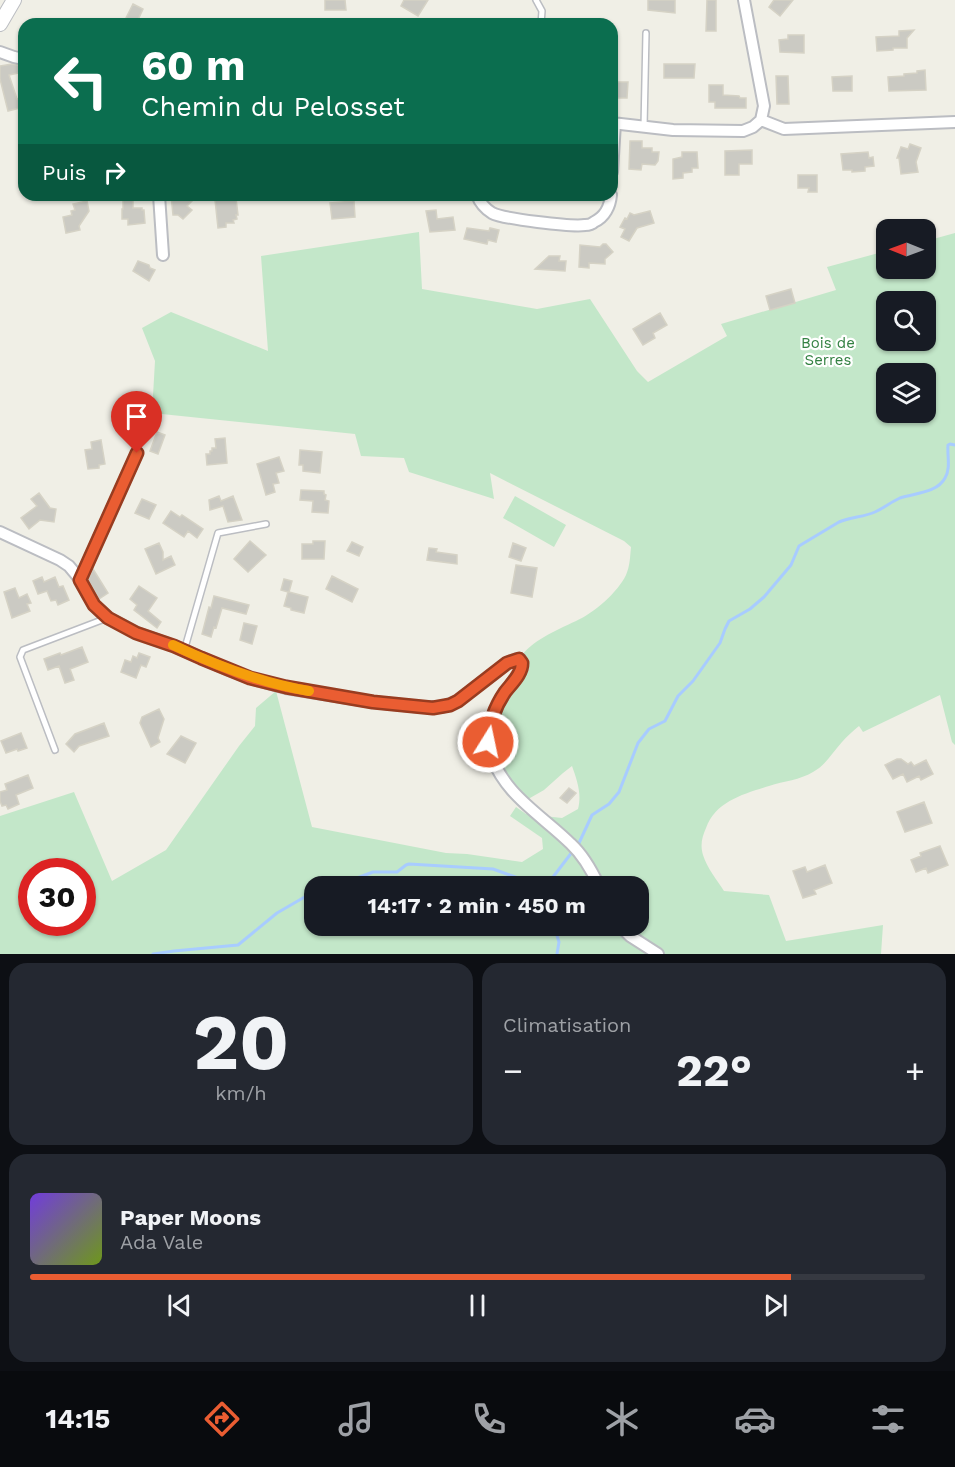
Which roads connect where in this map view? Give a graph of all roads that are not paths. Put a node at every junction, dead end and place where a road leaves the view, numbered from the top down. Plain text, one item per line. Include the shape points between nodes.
1 (14, 0) edge
2 (536, 0) edge
3 (744, 0) edge
4 (541, 18) edge
5 (0, 24) edge
6 (646, 33) dead end
7 (0, 52) edge
8 (18, 58) edge
9 (761, 120) junction
10 (955, 122) edge
11 (618, 124) edge
12 (644, 127) junction
13 (159, 201) edge
14 (479, 201) edge
15 (609, 201) edge
16 (163, 255) dead end
17 (137, 453) dead end
18 (266, 524) dead end
19 (0, 532) edge
20 (80, 580) junction
21 (108, 618) junction
22 (184, 651) junction
23 (55, 750) dead end
24 (594, 876) edge
25 (630, 936) edge
26 (658, 954) edge

1 - 5 street
2 - 4 lane
3 - 9 street via 764,106
6 - 12 lane
7 - 8 street
9 - 10 street via 784,129
9 - 12 street via 743,130
11 - 12 street
13 - 16 street
14 - 15 street via 500,216 584,225 600,219
17 - 20 street
18 - 22 lane via 218,533
19 - 20 street via 60,560
20 - 21 street via 94,605
21 - 22 street
21 - 23 lane via 23,650 20,657
22 - 24 street via 250,678 286,687 422,707 450,705 507,663 520,659 521,671 492,715 489,749 506,783 575,848
25 - 26 street

